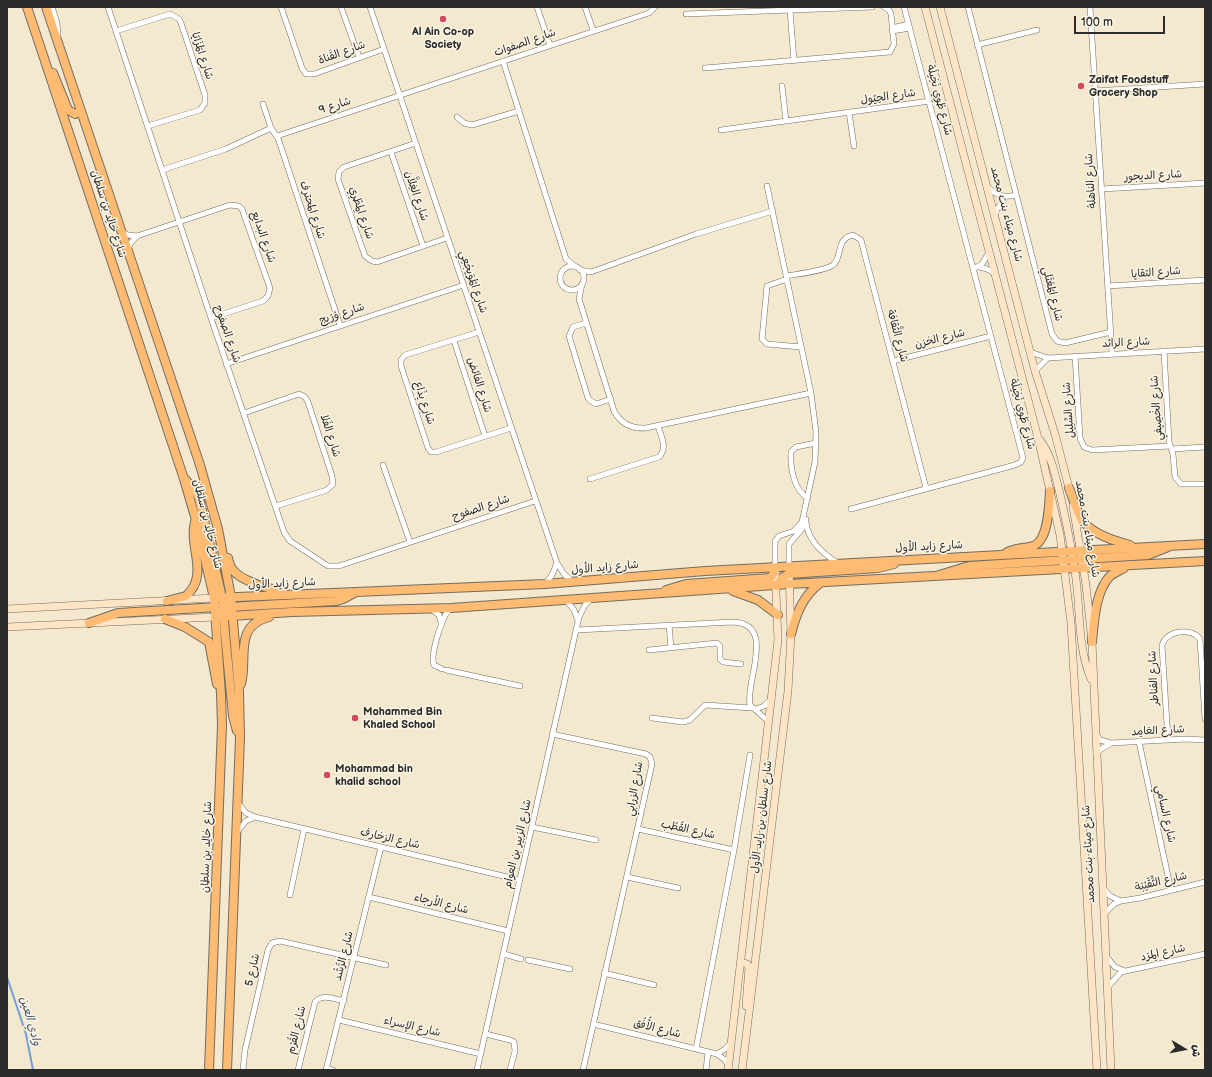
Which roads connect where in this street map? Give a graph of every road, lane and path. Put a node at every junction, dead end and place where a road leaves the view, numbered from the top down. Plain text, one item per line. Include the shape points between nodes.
1 (27, 7) edge
2 (46, 7) edge
3 (52, 7) edge
4 (108, 7) edge
5 (280, 7) edge
6 (341, 7) edge
7 (370, 7) edge
8 (537, 7) edge
9 (585, 7) edge
10 (655, 7) edge
11 (872, 7) edge
12 (884, 7) edge
13 (904, 7) edge
14 (925, 7) edge
15 (940, 7) edge
16 (968, 7) edge
17 (1090, 7) edge
18 (790, 10) junction
19 (686, 14) dead end
20 (909, 26) junction
21 (593, 30) junction
22 (892, 30) junction
23 (1037, 30) dead end
24 (116, 32) junction
25 (57, 41) junction
26 (550, 45) junction
27 (977, 45) junction
28 (384, 49) junction
29 (359, 57) junction
30 (502, 61) junction
31 (794, 61) junction
32 (45, 62) junction
33 (705, 68) dead end
34 (1205, 84) edge
35 (782, 86) dead end
36 (1095, 91) junction
37 (400, 95) junction
38 (930, 101) junction
39 (263, 104) dead end
40 (81, 111) junction
41 (519, 111) junction
42 (850, 112) junction
43 (457, 117) dead end
44 (786, 121) junction
45 (148, 126) junction
46 (271, 128) junction
47 (721, 130) dead end
48 (277, 136) junction
49 (416, 143) junction
50 (854, 146) dead end
51 (391, 152) junction
52 (162, 170) junction
53 (1205, 183) edge
54 (767, 186) dead end
55 (988, 187) junction
56 (1102, 189) junction
57 (1016, 195) junction
58 (1005, 198) junction
59 (773, 211) junction
60 (995, 215) junction
61 (180, 222) junction
62 (119, 230) junction
63 (137, 236) junction
64 (447, 238) junction
65 (423, 246) junction
66 (989, 252) junction
67 (128, 255) junction
68 (566, 259) junction
69 (979, 266) junction
70 (578, 268) junction
71 (973, 268) junction
72 (563, 271) junction
73 (591, 272) junction
74 (995, 274) junction
75 (787, 278) junction
76 (1205, 280) edge
77 (583, 283) junction
78 (464, 285) junction
79 (1108, 286) junction
80 (568, 289) junction
81 (579, 299) junction
82 (211, 318) junction
83 (586, 323) junction
84 (340, 325) junction
85 (479, 332) junction
86 (1111, 332) junction
87 (991, 336) junction
88 (454, 341) junction
89 (801, 347) junction
90 (1205, 349) edge
91 (1164, 351) junction
92 (1030, 352) junction
93 (1112, 354) junction
94 (1075, 356) junction
95 (1048, 358) junction
96 (893, 361) junction
97 (226, 364) junction
98 (1035, 371) junction
99 (811, 393) junction
100 (611, 399) junction
101 (244, 413) junction
102 (658, 426) junction
103 (511, 428) junction
104 (485, 436) junction
105 (1038, 438) junction
106 (816, 443) junction
107 (1205, 447) edge
108 (1171, 448) junction
109 (383, 465) dead end
110 (184, 479) junction
111 (590, 479) dead end
112 (1205, 484) edge
113 (926, 488) junction
114 (1069, 488) junction
115 (1050, 491) junction
116 (808, 498) junction
117 (535, 501) junction
118 (276, 506) junction
119 (851, 509) dead end
120 (196, 520) junction
121 (806, 520) junction
122 (218, 529) junction
123 (410, 542) junction
124 (1205, 544) edge
125 (1170, 545) junction
126 (1136, 547) junction
127 (1081, 550) junction
128 (1071, 551) junction
129 (1062, 552) junction
130 (1003, 554) junction
131 (1082, 559) junction
132 (901, 560) junction
133 (1064, 560) junction
134 (1073, 560) junction
135 (1205, 561) edge
136 (557, 563) junction
137 (839, 564) junction
138 (774, 567) junction
139 (1127, 567) junction
140 (1084, 569) junction
141 (789, 570) junction
142 (1065, 570) junction
143 (1074, 570) junction
144 (932, 577) junction
145 (574, 582) junction
146 (820, 583) junction
147 (545, 584) junction
148 (789, 584) junction
149 (777, 586) junction
150 (724, 589) junction
151 (356, 591) junction
152 (660, 593) junction
153 (289, 594) junction
154 (231, 597) junction
155 (591, 599) junction
156 (566, 600) junction
157 (167, 601) junction
158 (222, 606) junction
159 (430, 608) junction
160 (451, 608) junction
161 (7, 609) edge
162 (292, 612) junction
163 (778, 615) junction
164 (234, 616) junction
165 (215, 617) junction
166 (165, 619) junction
167 (578, 622) junction
168 (89, 623) junction
169 (442, 623) junction
170 (669, 625) junction
171 (7, 627) edge
172 (577, 630) junction
173 (791, 634) junction
174 (1092, 642) junction
175 (672, 648) junction
176 (649, 650) dead end
177 (741, 664) dead end
178 (1093, 684) junction
179 (520, 686) dead end
180 (239, 692) junction
181 (221, 694) junction
182 (772, 698) junction
183 (754, 708) junction
184 (652, 718) dead end
185 (1205, 719) edge
186 (770, 722) junction
187 (552, 734) junction
188 (1095, 734) junction
189 (240, 738) junction
190 (1168, 740) junction
191 (1205, 740) edge
192 (1139, 742) junction
193 (1111, 744) junction
194 (750, 755) dead end
195 (1096, 755) junction
196 (237, 801) junction
197 (255, 817) junction
198 (532, 827) junction
199 (304, 829) junction
200 (638, 829) junction
201 (236, 834) junction
202 (596, 840) dead end
203 (381, 847) junction
204 (734, 850) junction
205 (626, 877) junction
206 (520, 880) junction
207 (1205, 882) edge
208 (1102, 887) junction
209 (678, 888) dead end
210 (1171, 890) junction
211 (290, 895) dead end
212 (369, 897) junction
213 (1121, 900) junction
214 (1103, 915) junction
215 (508, 931) junction
216 (504, 954) junction
217 (1205, 954) edge
218 (1105, 955) junction
219 (354, 958) junction
220 (521, 958) dead end
221 (528, 960) dead end
222 (741, 962) junction
223 (386, 965) dead end
224 (570, 969) dead end
225 (1125, 971) junction
226 (604, 973) junction
227 (654, 985) dead end
228 (1107, 988) junction
229 (344, 1001) junction
230 (339, 1020) junction
231 (748, 1020) junction
232 (593, 1024) junction
233 (486, 1034) junction
234 (731, 1043) junction
235 (696, 1049) junction
236 (708, 1052) junction
237 (481, 1054) junction
238 (717, 1054) junction
239 (728, 1068) edge
240 (326, 1069) edge
241 (209, 1070) edge
242 (227, 1070) edge
243 (243, 1070) edge
244 (298, 1070) edge
245 (333, 1070) edge
246 (477, 1070) edge
247 (510, 1070) edge
248 (583, 1070) edge
249 (706, 1070) edge
250 (742, 1070) edge
251 (1097, 1070) edge
252 (1111, 1070) edge

1 - 32 main road, شارع خالِد بن سلطان
2 - 25 main road, شارع خالِد بن سلطان
3 - 25 street via 58,23
4 - 24 street, شارع الصفوح
5 - 29 street, شارع القَناة via 306,74 314,74
6 - 29 street
7 - 28 street, شارع المُوَيجْعِي
8 - 26 street
9 - 21 street
10 - 21 street, شارع الصفوات via 649,13
11 - 18 street
12 - 22 street via 891,14
13 - 20 street, شارع طَوِي نَخِيلَة
14 - 66 main road, شارع ميثاء بنت محمد
15 - 55 main road, شارع ميثاء بنت محمد
16 - 27 street, شارع المُعْتَلي
17 - 36 street, شارع الناهلة
18 - 19 street
18 - 31 street
20 - 22 street
20 - 38 street, شارع طَوِي نَخِيلَة
21 - 26 street, شارع الصفوات
22 - 31 street via 893,48 890,52
23 - 27 street
24 - 45 street, شارع الصفوح
24 - 45 street, شارع المَزَايَا via 170,14 181,23 205,94 205,103 200,110
25 - 40 main road, شارع خالِد بن سلطان
26 - 30 street, شارع الصفوات
27 - 57 street, شارع المُعْتَلي
28 - 29 street, شارع القَناة
28 - 37 street, شارع المُوَيجْعِي
30 - 37 street, شارع الصفوات
30 - 41 street
31 - 33 street
32 - 40 main road via 56,78 68,110 75,114
32 - 110 main road, شارع خالِد بن سلطان
34 - 36 street
35 - 44 street
36 - 56 street, شارع الناهلة
37 - 48 street, شارع 9
37 - 49 street, شارع المُوَيجْعِي
38 - 42 street, شارع الحِيُول
38 - 71 street, شارع طَوِي نَخِيلَة
39 - 46 street, شارع المحترف
40 - 62 main road, شارع خالِد بن سلطان
41 - 43 street via 472,125 464,124
41 - 68 street
42 - 44 street, شارع الحِيُول
42 - 50 street, شارع الحِيُول
44 - 47 street, شارع الحِيُول
45 - 52 street, شارع الصفوح
46 - 48 street, شارع المحترف
46 - 52 street via 226,149
48 - 84 street, شارع المحترف
49 - 51 street, شارع المِطْرِي
49 - 64 street, شارع المُوَيجْعِي
51 - 65 street, شارع الغِلاَّن
51 - 65 street, شارع المِطْرِي via 341,169 338,175 340,186 365,256 369,260 377,262
52 - 61 street, شارع الصفوح
53 - 56 street, شارع الديجور
54 - 59 street
55 - 58 street
55 - 60 main road, شارع ميثاء بنت محمد
56 - 79 street, شارع الناهلة
57 - 58 street
57 - 86 street, شارع المُعْتَلي via 1054,338 1064,343
58 - 60 street
59 - 73 street via 696,234
59 - 75 street
60 - 92 main road, شارع ميثاء بنت محمد
61 - 63 street, شارع البدايع
61 - 82 street, شارع الصفوح
61 - 82 street, شارع البدايع via 230,205 239,206 244,213 270,288 268,296 263,301
62 - 63 street
62 - 67 main road, شارع خالِد بن سلطان
63 - 67 street via 130,244
64 - 65 street, شارع المِطْرِي
64 - 78 street, شارع المُوَيجْعِي
66 - 69 street
66 - 74 main road, شارع ميثاء بنت محمد
67 - 122 main road, شارع خالِد بن سلطان via 200,465
68 - 70 street
68 - 72 street
69 - 71 street
69 - 74 street
70 - 72 street via 569,266
70 - 73 street
70 - 77 street via 583,275
71 - 87 street, شارع طَوِي نَخِيلَة
72 - 80 street via 561,282
73 - 77 street
74 - 105 main road, شارع ميثاء بنت محمد
75 - 89 street
75 - 89 street via 767,286 763,341 767,344
75 - 96 street, شارع الثَّقافة via 829,267 835,263 839,248 846,238 853,235 860,238
76 - 79 street, شارع التقايا
77 - 80 street via 576,289
77 - 81 street
78 - 84 street, شارع وْرَيج
78 - 85 street, شارع المُوَيجْعِي
79 - 86 street, شارع الناهلة
80 - 81 street
81 - 83 street
82 - 97 street, شارع الصفوح
83 - 100 street
83 - 100 street via 573,327 569,336 588,398 596,404
84 - 97 street, شارع وْرَيج
85 - 88 street, شارع يِذَاع
85 - 103 street, شارع المُوَيجْعِي
86 - 93 street, شارع الناهلة
87 - 96 street, شارع الخزن
87 - 113 street, شارع طَوِي نَخِيلَة via 1023,454 1022,460 1015,465
88 - 104 street, شارع الفائض
88 - 104 street, شارع يِذَاع via 405,356 401,360 401,366 431,452
89 - 99 street
90 - 91 street, شارع الرائد
91 - 93 street, شارع الرائد
91 - 108 street, شارع الخْصِيفي
92 - 95 street, شارع الرائد
92 - 98 main road, شارع ميثاء بنت محمد
93 - 94 street, شارع الرائد
94 - 95 street, شارع الرائد
94 - 108 street, شارع السِّلِيل via 1080,438 1084,447 1098,450
95 - 98 street
96 - 113 street, شارع الثَّقافة
97 - 101 street, شارع الصفوح
98 - 114 main road, شارع ميثاء بنت محمد
99 - 102 street
99 - 106 street
100 - 102 street via 618,418 630,427 638,429
101 - 118 street, شارع الصفوح
101 - 118 street, شارع الفَلا via 299,394 307,399 311,410 333,484 327,490
102 - 111 street via 664,446 659,457
103 - 104 street, شارع يِذَاع
103 - 117 street, شارع المُوَيجْعِي
105 - 115 main road, شارع ميثاء بنت محمد
105 - 128 main road via 1047,450 1054,470
106 - 116 street
106 - 116 street via 796,447 791,452 797,487 801,494
107 - 108 street, شارع السِّلِيل
108 - 112 street, شارع الخْصِيفي via 1178,483
109 - 123 street
110 - 120 main road, شارع خالِد بن سلطان
110 - 158 main road via 195,491 202,506
113 - 119 street, شارع طَوِي نَخِيلَة
114 - 126 main road via 1086,525 1111,539
114 - 127 main road, شارع ميثاء بنت محمد
115 - 129 main road, شارع ميثاء بنت محمد
115 - 130 main road via 1047,523 1038,544 1013,549
116 - 121 street
116 - 138 street via 799,527 775,541
117 - 123 street, شارع الصفوح
117 - 136 street, شارع المُوَيجْعِي
118 - 123 street, شارع الصفوح via 287,537 328,566 339,566
120 - 157 main road via 193,536 199,564 194,584 186,596
120 - 158 main road, شارع خالِد بن سلطان
121 - 137 street via 810,537
121 - 141 street via 789,544
122 - 153 main road via 233,571 257,584
122 - 154 main road, شارع خالِد بن سلطان
124 - 125 main road, شارع زايد الأول
125 - 126 main road, شارع زايد الأول
125 - 131 main road via 1148,555
126 - 127 main road, شارع زايد الأول
127 - 128 main road, شارع زايد الأول
127 - 131 main road, شارع ميثاء بنت محمد
127 - 134 main road
128 - 129 main road, شارع زايد الأول
128 - 134 main road
129 - 130 main road, شارع زايد الأول
129 - 133 main road, شارع ميثاء بنت محمد
129 - 134 main road
130 - 132 main road, شارع زايد الأول
131 - 134 main road
131 - 140 main road, شارع ميثاء بنت محمد
132 - 137 main road, شارع زايد الأول
132 - 141 main road via 878,568
133 - 134 main road
133 - 142 main road, شارع ميثاء بنت محمد
133 - 144 main road via 969,566
134 - 140 main road
134 - 142 main road
134 - 143 main road
135 - 139 main road
136 - 145 street, شارع المُوَيجْعِي via 564,574
136 - 147 street
137 - 141 main road, شارع زايد الأول
138 - 141 main road, شارع زايد الأول
138 - 145 main road, شارع زايد الأول
138 - 149 main road, شارع سلطان بن زايد الأول
138 - 152 main road via 774,573 770,578 679,585
139 - 140 main road
139 - 174 main road via 1111,576 1099,599 1095,611
140 - 143 main road
140 - 174 main road, شارع ميثاء بنت محمد
141 - 148 main road, شارع سلطان بن زايد الأول
141 - 149 main road
142 - 143 main road
142 - 144 main road
142 - 251 main road, شارع ميثاء بنت محمد via 1080,757
143 - 178 main road via 1083,647
144 - 146 main road
145 - 147 main road, شارع زايد الأول
146 - 148 main road
146 - 173 main road via 803,601
147 - 151 main road, شارع زايد الأول
148 - 149 main road
148 - 173 main road, شارع سلطان بن زايد الأول
149 - 150 main road
149 - 163 main road, شارع سلطان بن زايد الأول
150 - 152 main road
150 - 163 main road via 758,600
151 - 153 main road, شارع زايد الأول
151 - 158 main road via 336,600
152 - 155 main road
153 - 154 main road, شارع زايد الأول
154 - 158 main road, شارع خالِد بن سلطان
155 - 156 main road
155 - 167 street, شارع الزبير بن العوام via 583,609
156 - 160 main road
156 - 167 street via 574,610
157 - 158 main road
157 - 161 main road
158 - 164 main road, شارع خالِد بن سلطان
158 - 165 main road, شارع خالِد بن سلطان
158 - 168 main road via 118,613
158 - 189 main road via 233,716
159 - 160 main road
159 - 162 main road
159 - 169 street via 439,616
160 - 169 street
162 - 164 main road
162 - 180 main road via 260,620 251,626 244,643 244,669
163 - 182 main road, شارع سلطان بن زايد الأول
164 - 180 main road, شارع خالِد بن سلطان
165 - 166 main road
165 - 181 main road, شارع خالِد بن سلطان
166 - 168 main road
166 - 181 main road via 209,642 214,676
167 - 172 street, شارع الزبير بن العوام
168 - 171 main road
169 - 179 street via 432,658 434,665 444,670
170 - 172 street
170 - 175 street
170 - 183 street via 739,622 749,627 757,642 749,702
172 - 187 street, شارع الزبير بن العوام
173 - 231 main road, شارع سلطان بن زايد الأول via 786,708
174 - 178 main road, شارع ميثاء بنت محمد
175 - 176 street
175 - 177 street via 717,643 723,662
178 - 188 main road, شارع ميثاء بنت محمد
180 - 189 main road, شارع خالِد بن سلطان
181 - 241 main road, شارع خالِد بن سلطان via 221,776
182 - 183 street via 767,704
182 - 186 main road, شارع سلطان بن زايد الأول
183 - 184 street via 705,705 690,720 683,722
183 - 186 street
185 - 190 street, شارع القناطر via 1200,639 1189,632 1169,635 1162,646
186 - 222 main road, شارع سلطان بن زايد الأول
187 - 198 street, شارع الزبير بن العوام
187 - 200 street, شارع الزرابي via 646,754 650,757 652,767
188 - 193 street via 1100,740
188 - 195 main road, شارع ميثاء بنت محمد
189 - 196 main road, شارع خالِد بن سلطان
190 - 191 street, شارع العَامِد
190 - 192 street, شارع العَامِد
192 - 193 street, شارع العَامِد
192 - 210 street, شارع السامي
193 - 195 street
194 - 204 street
195 - 208 main road, شارع ميثاء بنت محمد
196 - 197 street, شارع الزخارف
196 - 201 main road, شارع خالِد بن سلطان
197 - 199 street, شارع الزخارف
197 - 201 street via 242,825
198 - 202 street
198 - 206 street, شارع الزبير بن العوام
199 - 203 street, شارع الزخارف
199 - 211 street
200 - 204 street, شارع القُطُب
200 - 205 street, شارع الزرابي
201 - 242 main road, شارع خالِد بن سلطان
203 - 206 street, شارع الزخارف
203 - 212 street, شارع الرُّشْد
204 - 235 street
205 - 209 street
205 - 226 street, شارع الزرابي
206 - 215 street, شارع الزبير بن العوام
207 - 210 street, شارع الثِّقَيْبَة
208 - 213 street, شارع الثِّقَيْبَة via 1110,896
208 - 214 main road, شارع ميثاء بنت محمد
210 - 213 street, شارع الثِّقَيْبَة
212 - 215 street, شارع الأرجاء
212 - 219 street, شارع الرُّشْد
213 - 214 street, شارع الثِّقَيْبَة
214 - 218 main road, شارع ميثاء بنت محمد
215 - 216 street, شارع الزبير بن العوام
216 - 220 street
216 - 233 street, شارع الزبير بن العوام
217 - 225 street, شارع المِرَد
218 - 225 street via 1115,967
218 - 228 main road, شارع ميثاء بنت محمد
219 - 223 street, شارع 5
219 - 229 street, شارع الرُّشْد
219 - 243 street, شارع 5 via 280,941 272,944 268,950
221 - 224 street
222 - 231 main road via 749,967 746,997
222 - 234 main road, شارع سلطان بن زايد الأول
225 - 228 street, شارع المِرَد via 1117,975
226 - 227 street
226 - 232 street, شارع الزرابي
228 - 252 main road, شارع ميثاء بنت محمد
229 - 230 street, شارع الرُّشْد
229 - 244 street, شارع القُرْم via 325,996 315,1002
230 - 237 street, شارع الإسراء
230 - 240 street, شارع الرُّشْد
231 - 250 main road, شارع سلطان بن زايد الأول
232 - 235 street, شارع الأُفُق
232 - 248 street, شارع الزرابي
233 - 237 street, شارع الزبير بن العوام
233 - 247 street via 514,1042 515,1051
234 - 238 street
234 - 239 main road, شارع سلطان بن زايد الأول
235 - 236 street, شارع الأُفُق
236 - 238 street, شارع الأُفُق
236 - 249 street
237 - 246 street, شارع الزبير بن العوام
238 - 239 street
240 - 245 street

